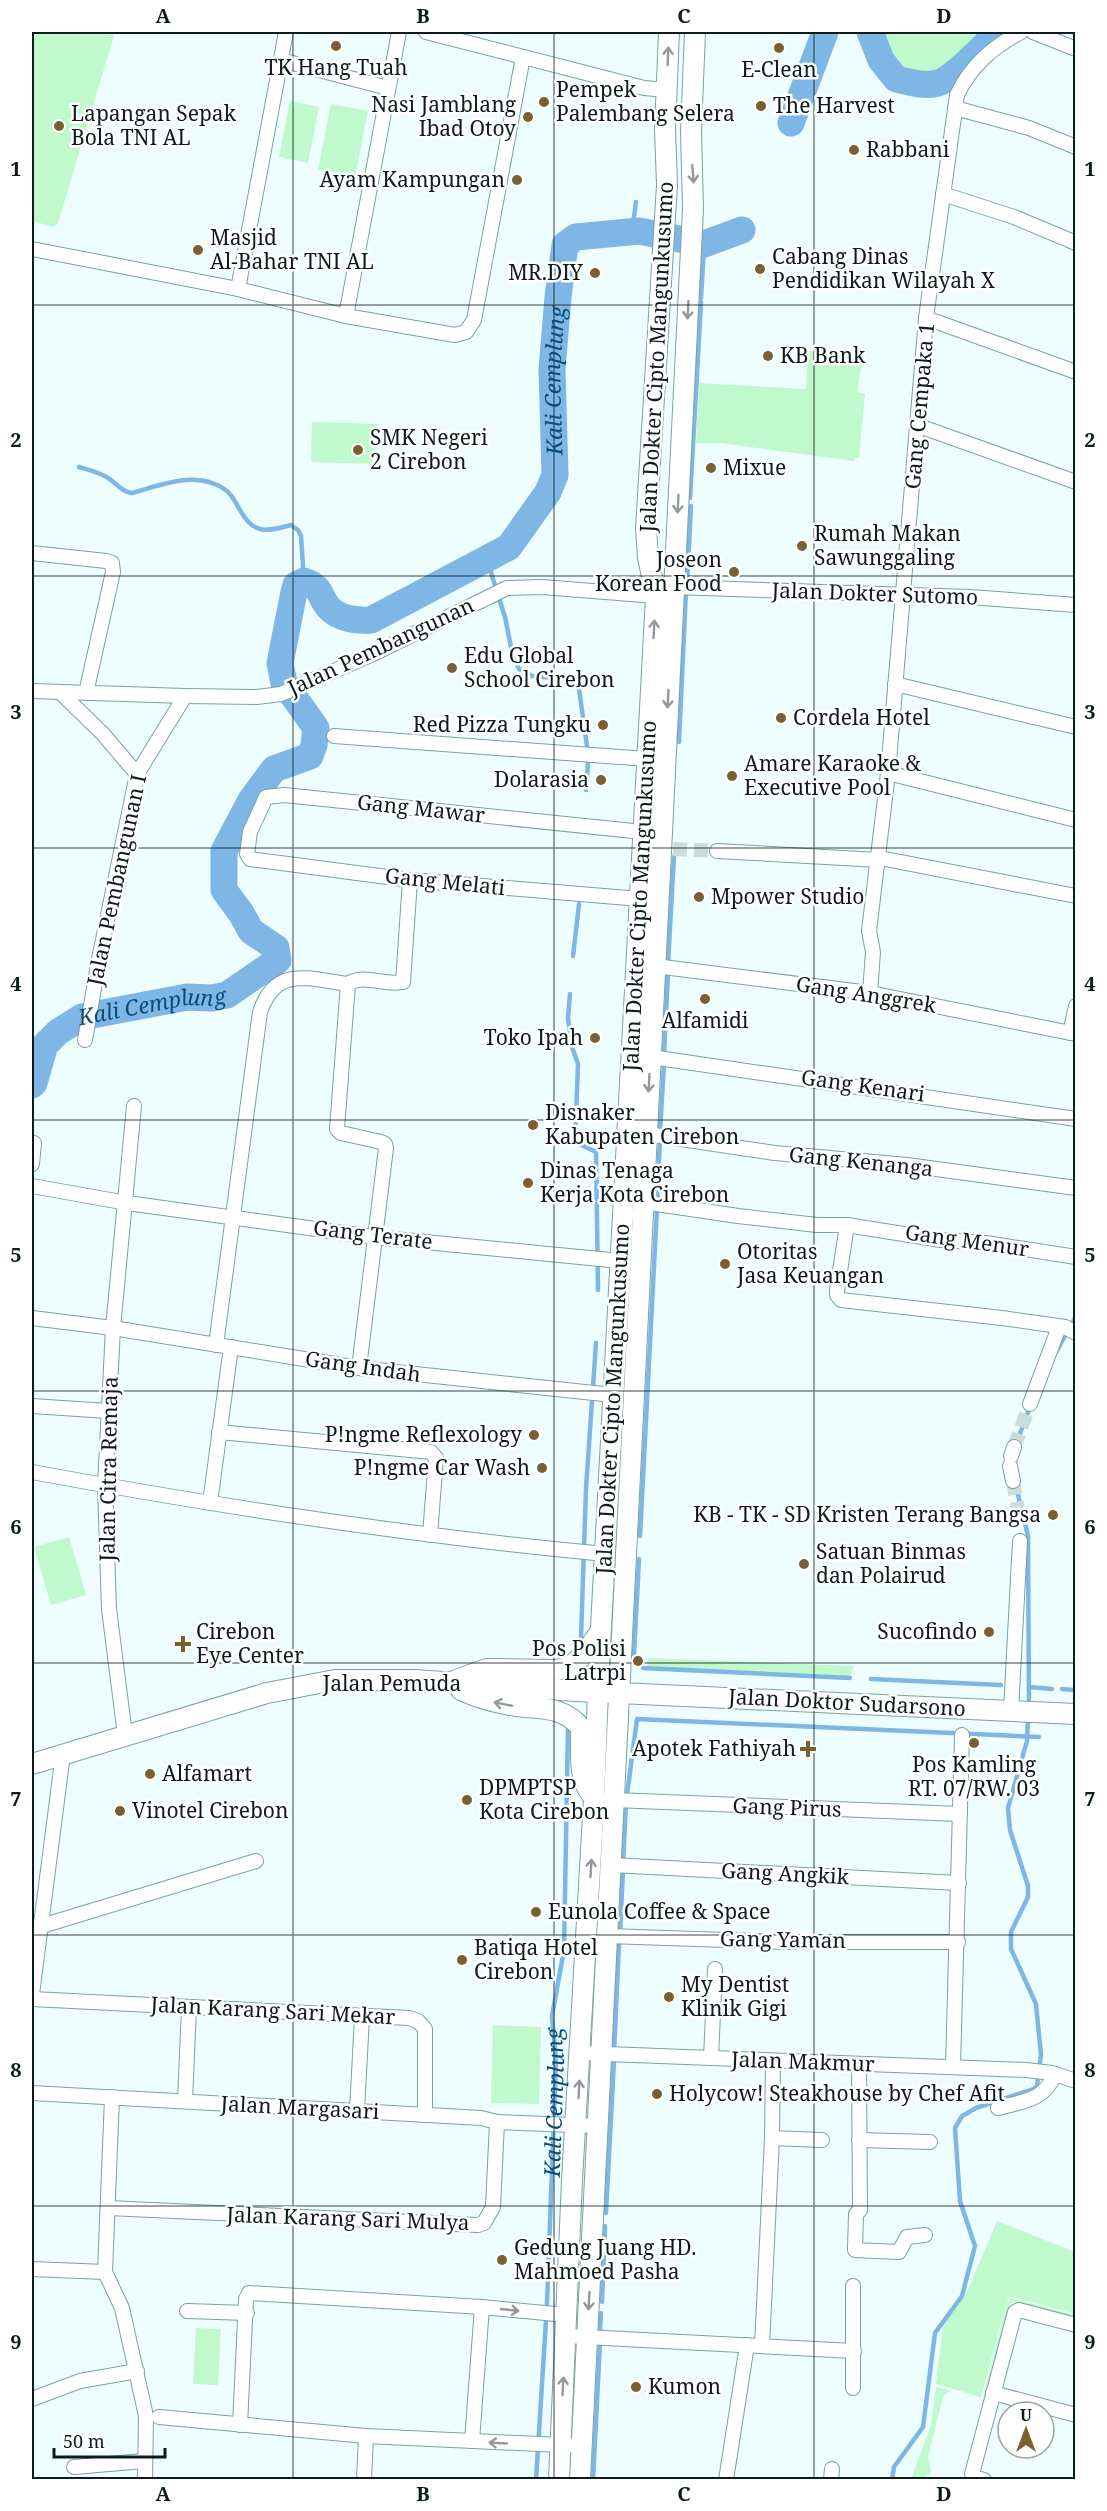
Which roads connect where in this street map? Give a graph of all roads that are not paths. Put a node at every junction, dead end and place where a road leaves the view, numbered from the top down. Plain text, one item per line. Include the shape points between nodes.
1 (286, 32) edge
2 (399, 32) edge
3 (426, 32) edge
4 (669, 32) edge
5 (695, 32) edge
6 (1021, 32) edge
7 (1033, 32) edge
8 (1076, 49) edge
9 (524, 57) junction
10 (280, 60) junction
11 (388, 88) junction
12 (667, 90) junction
13 (693, 91) junction
14 (956, 108) junction
15 (665, 129) junction
16 (691, 131) junction
17 (1076, 147) edge
18 (943, 194) junction
19 (1076, 243) edge
20 (32, 249) edge
21 (238, 289) junction
22 (346, 316) junction
23 (926, 318) junction
24 (1076, 372) edge
25 (919, 426) junction
26 (1076, 482) edge
27 (32, 553) edge
28 (674, 587) junction
29 (903, 594) junction
30 (656, 596) junction
31 (1076, 605) edge
32 (895, 684) junction
33 (32, 691) edge
34 (60, 692) junction
35 (86, 693) junction
36 (184, 696) junction
37 (1076, 727) edge
38 (334, 736) dead end
39 (647, 759) junction
40 (888, 773) junction
41 (137, 774) junction
42 (1076, 820) edge
43 (643, 832) junction
44 (717, 851) tunnel mouth
45 (250, 859) joint
46 (879, 859) junction
47 (410, 880) junction
48 (1076, 896) edge
49 (640, 900) junction
50 (647, 941) junction
51 (655, 966) junction
52 (348, 984) junction
53 (870, 993) junction
54 (1076, 1006) edge
55 (1073, 1034) edge
56 (85, 1040) dead end
57 (651, 1057) junction
58 (134, 1106) dead end
59 (1076, 1119) edge
60 (647, 1134) junction
61 (34, 1143) dead end
62 (32, 1164) edge
63 (32, 1186) edge
64 (1076, 1188) edge
65 (643, 1202) junction
66 (127, 1203) junction
67 (231, 1216) junction
68 (847, 1225) junction
69 (374, 1237) junction
70 (1076, 1257) edge
71 (607, 1260) junction
72 (32, 1317) edge
73 (113, 1328) junction
74 (1069, 1330) edge
75 (216, 1345) junction
76 (231, 1347) junction
77 (359, 1368) junction
78 (601, 1393) junction
79 (1030, 1404) tunnel mouth
80 (32, 1406) edge
81 (108, 1411) junction
82 (219, 1432) junction
83 (1012, 1456) tunnel mouth
84 (32, 1472) edge
85 (1013, 1481) tunnel mouth
86 (105, 1485) junction
87 (210, 1503) junction
88 (430, 1534) junction
89 (1020, 1541) dead end
90 (600, 1554) junction
91 (598, 1635) junction
92 (448, 1683) junction
93 (598, 1691) junction
94 (619, 1692) junction
95 (1012, 1711) junction
96 (1076, 1714) edge
97 (963, 1727) junction
98 (125, 1736) junction
99 (63, 1754) junction
100 (32, 1764) edge
101 (604, 1800) junction
102 (960, 1814) junction
103 (256, 1860) dead end
104 (611, 1865) junction
105 (959, 1883) junction
106 (36, 1928) edge
107 (607, 1936) junction
108 (958, 1942) junction
109 (715, 1969) dead end
110 (32, 1996) edge
111 (189, 2008) junction
112 (362, 2017) junction
113 (581, 2053) junction
114 (601, 2054) junction
115 (711, 2058) junction
116 (773, 2062) junction
117 (859, 2064) junction
118 (953, 2067) junction
119 (1053, 2074) junction
120 (1076, 2081) edge
121 (32, 2093) edge
122 (112, 2097) junction
123 (185, 2101) junction
124 (998, 2108) dead end
125 (357, 2111) junction
126 (425, 2115) junction
127 (497, 2122) junction
128 (573, 2125) junction
129 (598, 2126) junction
130 (772, 2138) junction
131 (822, 2140) dead end
132 (858, 2140) junction
133 (930, 2142) dead end
134 (108, 2208) junction
135 (925, 2235) dead end
136 (32, 2269) edge
137 (105, 2272) junction
138 (853, 2286) dead end
139 (482, 2307) junction
140 (187, 2311) dead end
141 (247, 2313) junction
142 (560, 2314) junction
143 (1076, 2325) edge
144 (566, 2336) junction
145 (587, 2336) junction
146 (747, 2345) junction
147 (762, 2346) junction
148 (854, 2352) junction
149 (137, 2371) junction
150 (853, 2388) dead end
151 (993, 2393) junction
152 (32, 2399) edge
153 (1076, 2415) edge
154 (159, 2417) dead end
155 (240, 2425) junction
156 (366, 2436) junction
157 (472, 2441) junction
158 (558, 2445) junction
159 (582, 2446) junction
160 (144, 2461) junction
161 (74, 2467) dead end
162 (144, 2480) edge
163 (364, 2480) edge
164 (559, 2480) edge
165 (580, 2480) edge
166 (726, 2480) edge
167 (984, 2480) edge

1 - 10 street
2 - 11 street
3 - 9 street
12 -> 4 main road, Jalan Dokter Cipto Mangunkusumo
5 - 13 main road, Jalan Dokter Cipto Mangunkusumo
6 - 14 street, Gang Cempaka 1 via 985,55 973,68 957,95
7 - 8 street
9 - 12 street via 644,88
9 - 22 street via 474,320 466,332 454,335
10 - 11 street
10 - 21 street
11 - 22 street
12 - 13 main road
12 - 15 main road, Jalan Dokter Cipto Mangunkusumo
13 - 16 main road, Jalan Dokter Cipto Mangunkusumo
14 - 17 street via 1029,128
14 - 18 street, Gang Cempaka 1
15 - 16 main road
15 - 30 main road, Jalan Dokter Cipto Mangunkusumo via 667,185 646,528
16 -> 28 main road, Jalan Dokter Cipto Mangunkusumo via 694,181
18 - 19 street
18 - 23 street, Gang Cempaka 1
20 - 21 street
21 - 22 street
23 - 24 street
23 - 25 street, Gang Cempaka 1
25 - 26 street
25 - 29 street, Gang Cempaka 1
27 - 35 street via 112,563
28 - 29 street, Jalan Dokter Sutomo
28 -> 50 main road, Jalan Dokter Cipto Mangunkusumo via 667,848
29 - 31 street, Jalan Dokter Sutomo
29 - 32 street, Gang Cempaka 1
30 - 36 street, Jalan Pembangunan via 542,586 507,588 281,694
39 -> 30 main road, Jalan Dokter Cipto Mangunkusumo
32 - 37 street
32 - 40 street, Gang Cempaka 1
33 - 34 street, Jalan Pembangunan
34 - 35 street, Jalan Pembangunan
34 - 41 street
35 - 36 street, Jalan Pembangunan
36 - 41 street, Jalan Pembangunan I
38 - 39 street
39 - 43 main road, Jalan Dokter Cipto Mangunkusumo
40 - 42 street
40 - 46 street, Gang Cempaka 1
41 - 56 street, Jalan Pembangunan I
43 - 45 street, Gang Mawar via 284,795 266,798 250,832
43 - 49 main road, Jalan Dokter Cipto Mangunkusumo
44 - 46 street
45 - 47 street, Gang Melati
46 - 48 street
46 - 53 street, Gang Cempaka 1 via 869,932 873,952
47 - 49 street, Gang Melati
47 - 52 street via 403,982 362,979
49 - 50 main road, Jalan Dokter Cipto Mangunkusumo
50 - 51 main road, Jalan Dokter Cipto Mangunkusumo
50 - 71 main road, Jalan Dokter Cipto Mangunkusumo
51 - 53 street, Gang Anggrek
51 - 57 main road, Jalan Dokter Cipto Mangunkusumo
52 - 67 street via 289,979 266,995 260,1012
52 - 69 street via 337,1129 385,1144
53 - 55 street, Gang Anggrek
54 - 55 street
57 - 59 street, Gang Kenari
57 -> 60 main road, Jalan Dokter Cipto Mangunkusumo
58 - 66 street, Jalan Citra Remaja
60 - 64 street, Gang Kenanga
60 - 65 main road, Jalan Dokter Cipto Mangunkusumo
61 - 62 street
63 - 66 street
65 - 68 street, Gang Menur via 817,1225
65 - 94 main road, Jalan Dokter Cipto Mangunkusumo
66 - 67 street, Gang Terate
66 - 73 street, Jalan Citra Remaja
67 - 69 street, Gang Terate
67 - 75 street
68 - 70 street, Gang Menur
68 - 74 street via 837,1291 841,1300
69 - 71 street, Gang Terate
69 - 77 street
71 - 78 main road, Jalan Dokter Cipto Mangunkusumo
72 - 73 street, Gang Indah
73 - 75 street, Gang Indah
73 - 81 street, Jalan Citra Remaja
74 - 79 street
75 - 76 street, Gang Indah
76 - 77 street, Gang Indah
76 - 82 street
77 - 78 street, Gang Indah
78 - 90 main road, Jalan Dokter Cipto Mangunkusumo
80 - 81 street
81 - 86 street, Jalan Citra Remaja
82 - 87 street
82 - 88 street via 431,1452 436,1458
83 - 85 street
84 - 86 street
86 - 87 street
86 - 98 street, Jalan Citra Remaja via 109,1609
87 - 88 street
88 - 90 street
89 - 95 street
90 - 91 main road, Jalan Dokter Cipto Mangunkusumo
91 - 92 main road via 577,1661 557,1670 487,1670
91 - 93 main road, Jalan Dokter Cipto Mangunkusumo
92 - 93 main road, Jalan Pemuda
92 - 98 main road, Jalan Pemuda via 335,1680 294,1686
101 -> 92 main road via 585,1785 580,1726 561,1711 493,1702
93 - 94 main road, Jalan Pemuda
93 - 101 main road, Jalan Dokter Cipto Mangunkusumo
94 - 97 main road, Jalan Doktor Sudarsono
94 - 101 main road, Jalan Dokter Cipto Mangunkusumo
95 - 96 main road, Jalan Doktor Sudarsono
95 - 97 main road, Jalan Doktor Sudarsono
97 - 102 street
98 - 99 main road, Jalan Pemuda
99 - 100 main road, Jalan Pemuda
99 - 106 street
101 - 102 street, Gang Pirus
101 - 104 main road, Jalan Dokter Cipto Mangunkusumo
113 -> 101 main road, Jalan Dokter Cipto Mangunkusumo
102 - 105 street
103 - 106 street
104 - 105 street, Gang Angkik
104 - 107 main road, Jalan Dokter Cipto Mangunkusumo
105 - 108 street
106 - 110 street
107 - 108 street, Gang Yaman
107 - 114 main road, Jalan Dokter Cipto Mangunkusumo
108 - 118 street
109 - 115 street
110 - 111 street, Jalan Karang Sari Mekar
111 - 112 street, Jalan Karang Sari Mekar
111 - 123 street
112 - 125 street
112 - 126 street, Jalan Karang Sari Mekar via 409,2018 422,2024
113 - 114 street, Jalan Makmur
128 -> 113 main road, Jalan Dokter Cipto Mangunkusumo
114 - 115 street, Jalan Makmur
114 - 129 main road, Jalan Dokter Cipto Mangunkusumo
115 - 116 street, Jalan Makmur
116 - 117 street, Jalan Makmur
116 - 130 street
117 - 118 street, Jalan Makmur
117 - 132 street
118 - 119 street, Jalan Makmur
119 - 120 street, Jalan Makmur
119 - 124 street via 1048,2089 1036,2097
121 - 122 street, Jalan Margasari
122 - 123 street, Jalan Margasari
122 - 134 street
123 - 125 street, Jalan Margasari
125 - 126 street, Jalan Margasari
126 - 127 street, Jalan Margasari
127 - 128 street, Jalan Margasari
127 - 134 street, Jalan Karang Sari Mulya via 493,2207 484,2223 478,2225
128 - 129 street, Jalan Margasari
128 - 142 main road, Jalan Dokter Cipto Mangunkusumo
129 -> 145 main road, Jalan Dokter Cipto Mangunkusumo
130 - 131 street
130 - 147 street
132 - 133 street
132 - 135 street via 860,2210 856,2214 855,2250 900,2252 907,2236
134 - 137 street
136 - 137 street
137 - 149 street via 122,2308
138 - 148 street
139 - 141 street via 255,2292 246,2299
139 -> 142 street
139 - 157 street
140 - 141 street
141 - 155 street
142 - 144 main road, Jalan Dokter Cipto Mangunkusumo
143 - 151 street via 1016,2310
144 - 145 street
158 -> 144 main road, Jalan Dokter Cipto Mangunkusumo
145 - 146 street
145 - 159 main road, Jalan Dokter Cipto Mangunkusumo
146 - 147 street
146 - 166 street
147 - 148 street
148 - 150 street
149 - 152 street via 80,2381
149 - 160 street via 146,2416
151 - 153 street
151 - 167 street via 972,2474
154 - 155 street
155 - 156 street
156 - 157 street
156 - 163 street
158 -> 157 street
158 - 159 street
158 - 164 main road, Jalan Dokter Cipto Mangunkusumo
159 - 165 main road, Jalan Dokter Cipto Mangunkusumo
160 - 161 street
160 - 162 street

